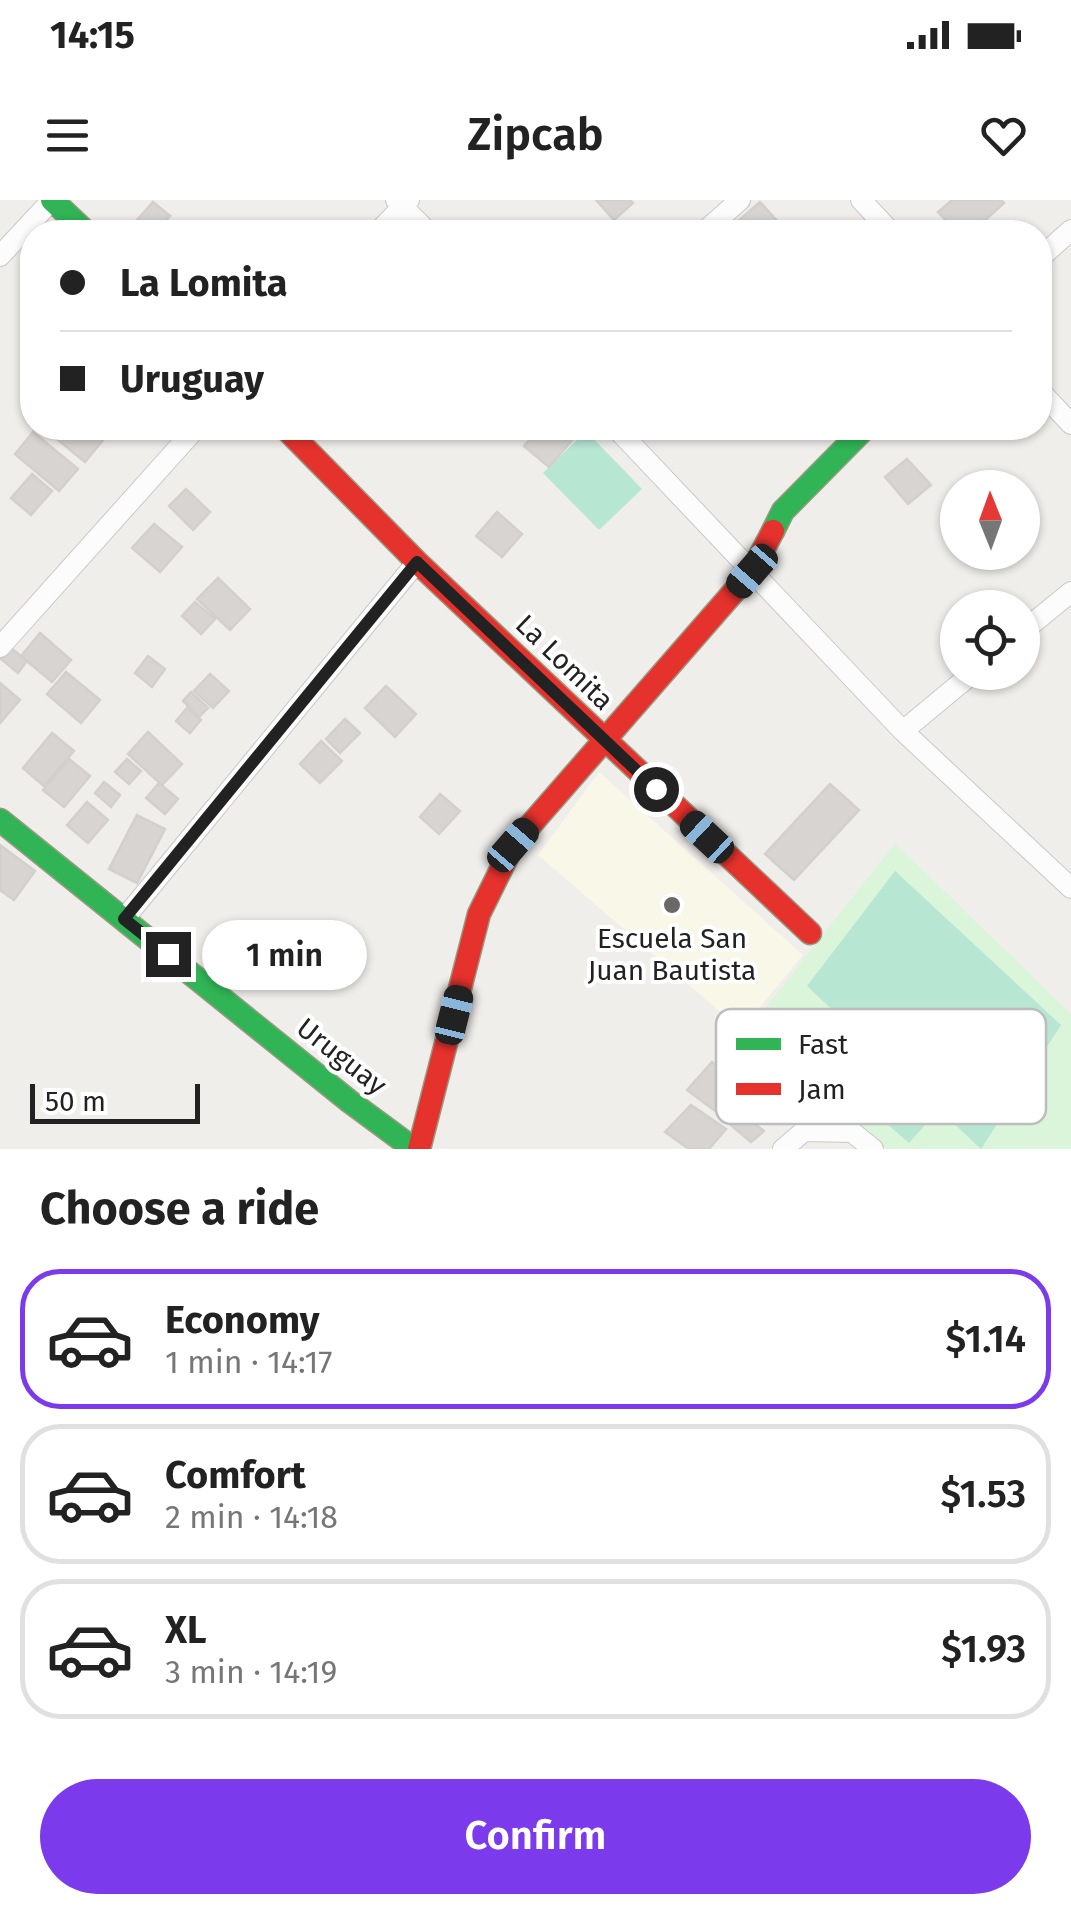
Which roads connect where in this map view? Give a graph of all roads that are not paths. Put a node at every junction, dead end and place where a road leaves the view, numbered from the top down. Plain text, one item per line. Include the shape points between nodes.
1 (52, 200) edge
2 (740, 200) edge
3 (861, 200) edge
4 (33, 220) edge
5 (73, 220) edge
6 (718, 220) edge
7 (880, 220) edge
8 (1071, 230) edge
9 (20, 234) edge
10 (1052, 247) edge
11 (0, 256) edge
12 (1052, 404) edge
13 (1071, 424) edge
14 (185, 440) edge
15 (297, 440) edge
16 (627, 440) edge
17 (853, 440) edge
18 (417, 562) junction
19 (752, 571) junction
20 (1071, 592) edge
21 (1040, 617) edge
22 (0, 647) edge
23 (953, 690) edge
24 (904, 731) junction
25 (604, 741) junction
26 (0, 820) edge
27 (1071, 888) edge
28 (124, 919) junction
29 (810, 933) dead end
30 (416, 1149) edge
31 (783, 1149) edge
32 (873, 1149) edge

1 - 4 street
1 - 5 street
2 - 6 street
3 - 7 street
8 - 10 street
9 - 11 street
12 - 13 street
14 - 22 street
15 - 18 street, La Lomita
16 - 19 street
17 - 19 street via 782,511
18 - 25 street, La Lomita
18 - 28 street
19 - 24 street
19 - 25 street
20 - 21 street
23 - 24 street
24 - 27 street
25 - 29 street, La Lomita
25 - 30 street via 513,845 480,914
26 - 28 street, Uruguay
28 - 30 street, Uruguay
31 - 32 street via 804,1131 852,1132

